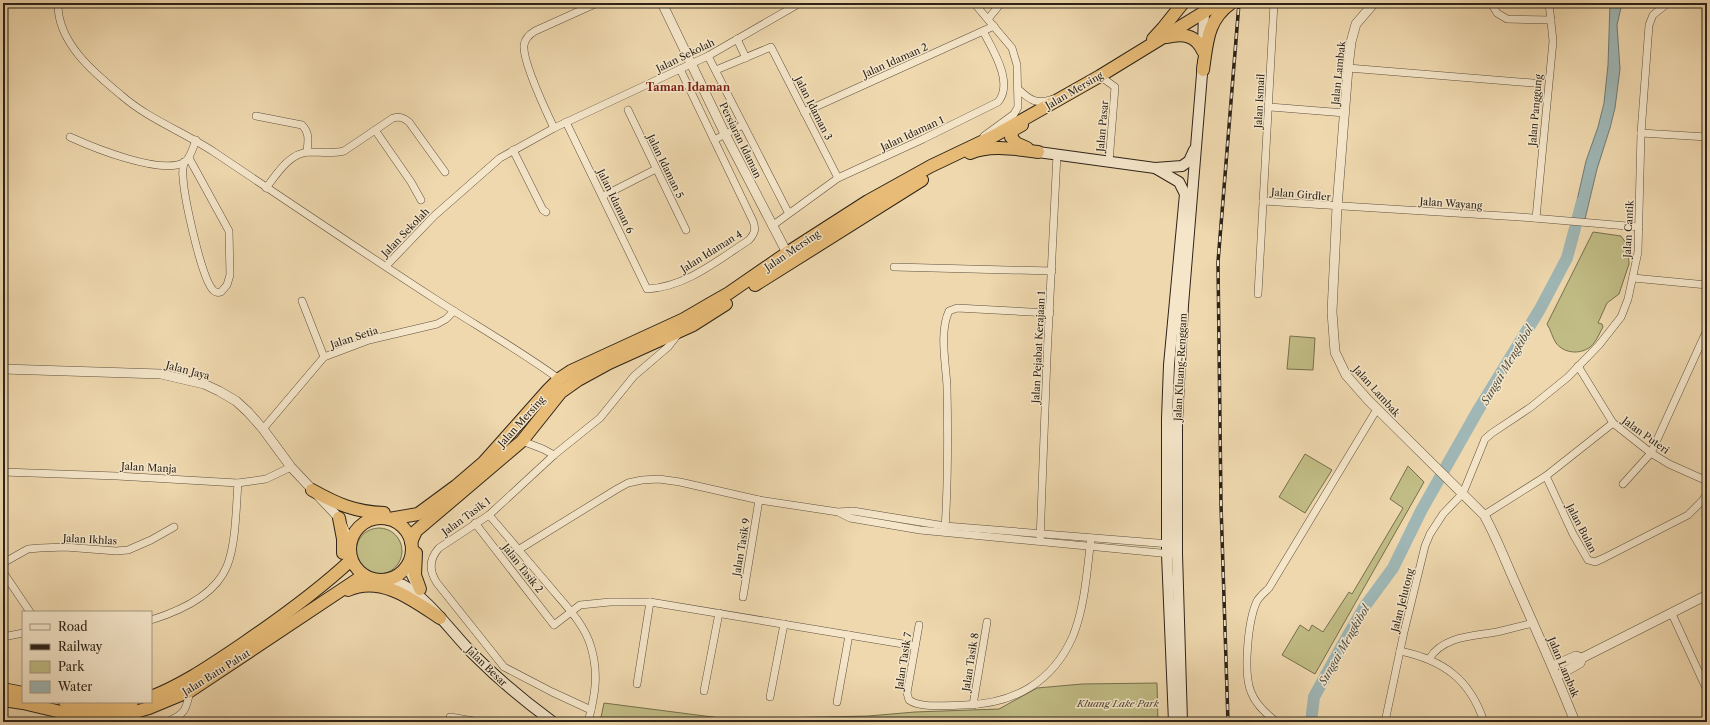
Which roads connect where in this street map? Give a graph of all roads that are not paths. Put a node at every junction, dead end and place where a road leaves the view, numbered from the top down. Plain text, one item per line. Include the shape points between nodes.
1 (58, 3) edge
2 (597, 3) edge
3 (662, 3) edge
4 (800, 3) edge
5 (974, 3) edge
6 (1001, 3) edge
7 (1183, 3) edge
8 (1219, 3) edge
9 (1231, 3) edge
10 (1274, 3) edge
11 (1374, 3) edge
12 (1491, 3) edge
13 (1549, 3) edge
14 (1668, 3) edge
15 (1204, 8) edge
16 (988, 20) junction
17 (1551, 20) junction
18 (994, 26) junction
19 (983, 31) junction
20 (1162, 38) junction
21 (737, 39) junction
22 (1203, 51) junction
23 (1137, 53) junction
24 (708, 56) junction
25 (746, 58) junction
26 (692, 64) junction
27 (1348, 68) junction
28 (680, 69) junction
29 (716, 70) junction
30 (1203, 70) junction
31 (1100, 76) junction
32 (1533, 84) dead end
33 (1018, 89) junction
34 (1063, 97) junction
35 (1269, 107) junction
36 (628, 110) dead end
37 (804, 112) junction
38 (1345, 113) junction
39 (256, 116) dead end
40 (566, 122) junction
41 (743, 125) junction
42 (554, 128) junction
43 (375, 130) junction
44 (1641, 133) junction
45 (725, 134) junction
46 (70, 137) dead end
47 (1707, 137) edge
48 (196, 140) junction
49 (714, 140) junction
50 (1197, 143) junction
51 (513, 150) junction
52 (307, 152) junction
53 (960, 152) junction
54 (1038, 152) junction
55 (1057, 154) junction
56 (187, 160) junction
57 (1109, 162) junction
58 (1155, 168) junction
59 (656, 169) junction
60 (445, 172) dead end
61 (838, 178) junction
62 (266, 188) junction
63 (603, 196) junction
64 (421, 200) dead end
65 (1263, 201) junction
66 (1337, 207) junction
67 (546, 212) dead end
68 (788, 212) junction
69 (1536, 218) junction
70 (772, 226) junction
71 (1639, 227) junction
72 (686, 230) dead end
73 (808, 240) junction
74 (787, 253) junction
75 (386, 266) junction
76 (894, 267) dead end
77 (1052, 271) junction
78 (1707, 271) edge
79 (1633, 278) junction
80 (1707, 285) edge
81 (647, 289) joint
82 (1258, 294) dead end
83 (302, 301) dead end
84 (454, 311) junction
85 (1050, 313) junction
86 (1707, 330) edge
87 (680, 332) junction
88 (324, 357) junction
89 (1578, 366) junction
90 (3, 369) edge
91 (559, 379) junction
92 (1377, 409) junction
93 (1613, 423) junction
94 (263, 429) junction
95 (522, 441) junction
96 (1651, 453) junction
97 (554, 455) junction
98 (291, 467) junction
99 (3, 472) edge
100 (1546, 476) junction
101 (1707, 481) edge
102 (238, 483) junction
103 (1623, 484) dead end
104 (1459, 490) junction
105 (1707, 492) edge
106 (316, 494) junction
107 (759, 500) junction
108 (438, 506) junction
109 (489, 515) junction
110 (1484, 515) junction
111 (338, 518) junction
112 (383, 519) junction
113 (425, 523) junction
114 (476, 524) junction
115 (174, 527) dead end
116 (945, 529) junction
117 (1040, 534) junction
118 (1091, 538) junction
119 (1040, 541) junction
120 (411, 542) junction
121 (350, 544) junction
122 (1090, 546) junction
123 (1172, 549) junction
124 (518, 550) junction
125 (351, 560) junction
126 (3, 563) edge
127 (407, 565) junction
128 (3, 572) edge
129 (364, 575) junction
130 (386, 580) junction
131 (328, 582) junction
132 (420, 589) junction
133 (1707, 595) edge
134 (743, 597) dead end
135 (329, 598) junction
136 (650, 602) junction
137 (428, 604) junction
138 (29, 611) edge
139 (571, 612) junction
140 (718, 613) junction
141 (1672, 614) junction
142 (440, 618) junction
143 (152, 620) edge
144 (987, 622) dead end
145 (1533, 623) junction
146 (784, 624) junction
147 (919, 625) dead end
148 (22, 633) edge
149 (850, 635) junction
150 (3, 637) edge
151 (915, 646) junction
152 (1400, 651) junction
153 (1582, 658) junction
154 (1429, 659) junction
155 (1553, 666) junction
156 (1557, 676) junction
157 (636, 684) dead end
158 (3, 690) edge
159 (1707, 690) edge
160 (190, 691) junction
161 (704, 691) dead end
162 (22, 693) edge
163 (152, 697) edge
164 (770, 697) dead end
165 (3, 700) edge
166 (837, 702) dead end
167 (22, 703) edge
168 (23, 703) edge
169 (71, 703) edge
170 (128, 703) edge
171 (973, 705) junction
172 (591, 710) junction
173 (450, 717) dead end
174 (127, 718) edge
175 (108, 719) edge
176 (1483, 721) edge
177 (166, 722) edge
178 (480, 722) edge
179 (552, 722) edge
180 (588, 722) edge
181 (1174, 722) edge
182 (1182, 722) edge
183 (1277, 722) edge
184 (1385, 722) edge
185 (1575, 722) edge

1 - 48 street via 59,16 69,42 90,67 128,100
2 - 42 street via 535,30 524,44 528,65
3 - 26 street, Persiaran Idaman
4 - 21 street, Jalan Sekolah
5 - 16 street
6 - 16 street
7 - 23 highway via 1163,28
8 - 15 highway, Jalan Mersing
9 - 30 highway via 1212,24
10 - 35 street, Jalan Ismail
11 - 27 street, Jalan Lambak via 1356,24
12 - 17 street via 1497,13 1507,19
13 - 17 street, Jalan Panggung
14 - 44 street, Jalan Cantik via 1653,15 1649,25
15 - 20 highway, Jalan Mersing
15 - 22 main road, Jalan Kluang-Renggam
16 - 18 street
17 - 69 street, Jalan Panggung via 1553,42
18 - 19 street, Jalan Idaman 2
18 - 33 street via 1012,48 1017,65
19 - 37 street, Jalan Idaman 2
19 - 61 street, Jalan Idaman 1 via 999,62 1002,98 923,139
20 - 22 highway via 1176,35 1191,37 1199,43
20 - 23 highway, Jalan Mersing
21 - 24 street, Jalan Sekolah
21 - 25 street
22 - 30 main road, Jalan Kluang-Renggam
23 - 31 highway, Jalan Mersing
24 - 26 street, Jalan Sekolah
24 - 29 street
25 - 29 street
25 - 37 street, Jalan Idaman 3 via 771,47
26 - 28 street, Jalan Sekolah
26 - 45 street, Persiaran Idaman
27 - 32 street
27 - 38 street, Jalan Lambak
28 - 40 street, Jalan Sekolah
28 - 49 street, Jalan Idaman 4
29 - 41 street
30 - 50 main road, Jalan Kluang-Renggam
31 - 34 highway, Jalan Mersing
31 - 57 street, Jalan Pasar via 1115,87
33 - 34 street via 1027,98 1036,102
33 - 53 street via 1018,107 1014,114
34 - 53 highway, Jalan Mersing
34 - 54 highway via 1011,134 1012,140 1016,143
35 - 38 street
35 - 65 street, Jalan Ismail
36 - 59 street, Jalan Idaman 5
37 - 61 street, Jalan Idaman 3
38 - 66 street, Jalan Lambak
39 - 52 street via 302,124 307,130
40 - 42 street, Jalan Sekolah
40 - 63 street, Jalan Idaman 6
41 - 45 street
41 - 68 street
42 - 51 street, Jalan Sekolah
43 - 52 street via 344,151 334,154
43 - 60 street via 393,118 404,118
43 - 64 street
44 - 47 street
44 - 71 street, Jalan Cantik
45 - 49 street
45 - 70 street, Persiaran Idaman
46 - 56 street via 95,148 154,165 171,166
48 - 56 street
48 - 62 street
49 - 81 street, Jalan Idaman 4 via 746,206 755,228 754,234 749,240 689,278 661,288
50 - 58 main road via 1189,161 1182,166
50 - 123 main road, Jalan Kluang-Renggam via 1180,366
51 - 67 street
51 - 75 street, Jalan Sekolah via 462,190
52 - 62 street via 287,162
53 - 73 highway, Jalan Mersing via 868,200
54 - 55 main road
54 - 87 highway via 996,148 976,150 951,161
55 - 57 main road
55 - 77 street, Jalan Pejabat Kerajaan 1
56 - 56 street via 182,176 186,204 202,266 212,289 218,293 227,285 230,275 229,231
57 - 58 main road
58 - 123 main road, Jalan Kluang-Renggam via 1179,182 1185,194 1168,382
59 - 63 street
59 - 72 street, Jalan Idaman 5
61 - 68 street, Jalan Idaman 1
62 - 75 street
63 - 81 street, Jalan Idaman 6
65 - 66 street, Jalan Girdler
65 - 82 street, Jalan Ismail
66 - 69 street, Jalan Wayang
66 - 92 street, Jalan Lambak via 1332,312 1335,352 1346,375
68 - 70 street, Jalan Idaman 1
69 - 71 street, Jalan Wayang
70 - 73 street, Persiaran Idaman via 787,243
70 - 74 street, Persiaran Idaman
71 - 79 street, Jalan Cantik
73 - 74 highway, Jalan Mersing
74 - 91 highway, Jalan Mersing via 729,293 684,319
75 - 84 street
76 - 77 street
77 - 85 street, Jalan Pejabat Kerajaan 1
78 - 80 street
79 - 80 street
79 - 89 street, Jalan Cantik via 1621,317
83 - 88 street
84 - 88 street, Jalan Setia via 437,324 369,340
84 - 91 street
85 - 116 street via 957,308 949,311 944,338 947,420
85 - 117 street, Jalan Pejabat Kerajaan 1
86 - 96 street
87 - 95 highway via 609,363 578,380 561,392
87 - 97 street, Jalan Tasik 1 via 668,347 634,376 600,418
88 - 94 street, Jalan Setia
89 - 93 street, Jalan Puteri
89 - 104 street, Jalan Cantik via 1537,402 1485,439
90 - 94 street, Jalan Jaya via 161,374 180,378 204,384 236,401
91 - 108 highway, Jalan Mersing via 484,462
92 - 104 street, Jalan Lambak
92 - 183 street via 1254,609 1247,677 1258,705
93 - 96 street, Jalan Puteri
93 - 100 street
94 - 98 street, Jalan Jaya
95 - 97 street
95 - 108 highway
96 - 101 street, Jalan Puteri
96 - 103 street
97 - 109 street, Jalan Tasik 1
98 - 102 street, Jalan Manja via 266,479
98 - 106 street, Jalan Jaya
99 - 102 street, Jalan Manja
100 - 105 street, Jalan Bulan via 1573,534 1590,562 1604,558 1688,515 1703,500
100 - 110 street
102 - 143 street via 232,548 227,566 218,582 203,596 178,610
104 - 110 street, Jalan Lambak
104 - 152 street, Jalan Jelutong via 1425,546
106 - 108 highway via 355,510 396,513
106 - 111 street, Jalan Jaya
106 - 112 street, Jalan Jaya via 351,513
107 - 116 street via 838,512 853,511
107 - 124 street via 680,482 642,480 617,489
107 - 134 street, Jalan Tasik 9
108 - 112 highway, Jalan Mersing via 418,514
108 - 113 highway, Jalan Mersing
109 - 114 street, Jalan Tasik 1
109 - 124 street
110 - 145 street, Jalan Lambak
111 - 121 street, Jalan Jaya
111 - 131 highway via 343,539 342,559 339,568
112 - 120 highway via 396,522
112 - 121 highway via 368,521 359,526
113 - 120 highway, Jalan Mersing via 416,531
113 - 132 highway via 418,542 414,566
114 - 139 street, Jalan Tasik 2 via 554,624
114 - 172 street, Jalan Tasik 1 via 433,554 431,570 437,583 504,667
115 - 126 street, Jalan Ikhlas via 128,550 65,547 28,549
116 - 117 street
116 - 119 street
117 - 118 street
117 - 119 street, Jalan Pejabat Kerajaan 1
118 - 122 street
118 - 123 street
119 - 122 street
120 - 127 highway
121 - 125 highway
122 - 123 street
122 - 171 street via 1078,621 1058,664 1040,681 1008,699
123 - 181 main road, Jalan Kluang-Renggam
123 - 182 main road, Jalan Kluang-Renggam
124 - 139 street
125 - 129 highway
125 - 131 highway, Jalan Batu Pahat
127 - 130 highway via 398,574
127 - 132 main road, Jalan Besar
128 - 138 street
129 - 130 highway
129 - 135 highway, Jalan Batu Pahat
130 - 137 main road, Jalan Besar via 409,589
131 - 163 highway, Jalan Batu Pahat via 197,675
132 - 137 main road, Jalan Besar
133 - 141 street
135 - 142 highway via 354,587 385,587 408,597
135 - 160 highway, Jalan Batu Pahat
136 - 139 street via 596,602 580,605
136 - 140 street
136 - 157 street
137 - 142 main road, Jalan Besar
139 - 172 street via 584,631 591,648 595,684
140 - 146 street
140 - 161 street
141 - 153 street
141 - 159 street
142 - 179 main road, Jalan Besar via 518,695
144 - 171 street, Jalan Tasik 8
145 - 154 street via 1452,640 1438,648
145 - 155 street, Jalan Lambak
146 - 149 street
146 - 164 street
147 - 151 street, Jalan Tasik 7
148 - 150 street
149 - 151 street
149 - 166 street
151 - 171 street, Jalan Tasik 7 via 907,693 909,700 914,704
152 - 154 street
152 - 184 street, Jalan Jelutong
153 - 155 street via 1576,656
153 - 156 street via 1580,663
154 - 176 street via 1449,671 1465,686 1477,704
155 - 156 street, Jalan Lambak
156 - 185 street, Jalan Lambak
158 - 162 highway
160 - 174 highway, Jalan Batu Pahat
160 - 177 street via 184,712
165 - 167 highway, Jalan Batu Pahat
168 - 175 highway, Jalan Batu Pahat
169 - 170 highway via 92,707
172 - 180 street
173 - 178 street
174 - 175 highway, Jalan Batu Pahat

